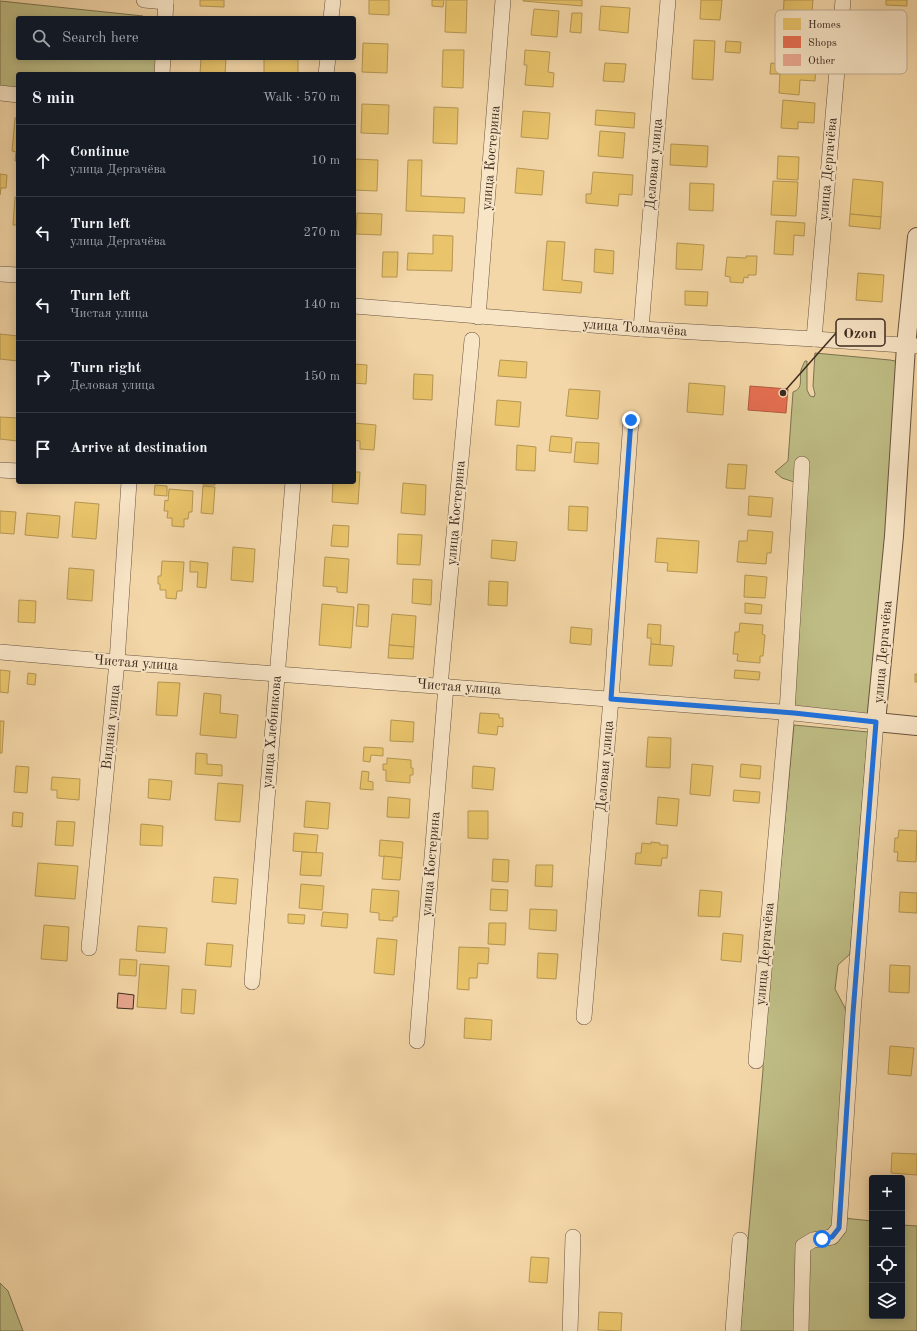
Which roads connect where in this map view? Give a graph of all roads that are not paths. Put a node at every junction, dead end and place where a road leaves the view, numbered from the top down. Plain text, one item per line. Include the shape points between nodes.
1 (144, 0) edge
2 (333, 0) edge
3 (503, 0) edge
4 (668, 0) edge
5 (842, 0) edge
6 (166, 1) edge
7 (841, 10) edge
8 (165, 16) edge
9 (331, 16) edge
10 (163, 60) edge
11 (328, 60) edge
12 (162, 72) edge
13 (326, 72) edge
14 (836, 74) edge
15 (0, 93) edge
16 (16, 95) edge
17 (917, 237) edge
18 (0, 274) edge
19 (16, 275) edge
20 (356, 306) edge
21 (478, 317) junction
22 (641, 329) junction
23 (814, 339) junction
24 (472, 340) dead end
25 (912, 346) edge
26 (631, 420) dead end
27 (802, 464) dead end
28 (0, 470) edge
29 (16, 471) edge
30 (129, 484) edge
31 (293, 484) edge
32 (0, 652) edge
33 (117, 662) junction
34 (277, 674) junction
35 (443, 686) junction
36 (611, 699) junction
37 (787, 712) junction
38 (876, 722) junction
39 (917, 726) edge
40 (89, 948) dead end
41 (252, 982) dead end
42 (584, 1017) dead end
43 (417, 1041) dead end
44 (756, 1061) dead end
45 (573, 1237) dead end
46 (740, 1240) dead end
47 (570, 1331) edge
48 (733, 1331) edge
49 (801, 1331) edge

1 - 6 street
2 - 9 street
3 - 21 street, улица Костерина
4 - 22 street, Деловая улица
5 - 7 street, улица Дергачёва
6 - 8 street
10 - 12 street
11 - 13 street
14 - 23 street, улица Дергачёва
15 - 16 street
17 - 25 street, улица Дергачёва
18 - 19 street
20 - 21 street, улица Толмачёва
21 - 22 street, улица Толмачёва
22 - 23 street, улица Толмачёва
23 - 25 street, улица Толмачёва
24 - 35 street, улица Костерина
25 - 38 street, улица Дергачёва
26 - 36 street, Деловая улица
27 - 37 street, улица Дергачёва
28 - 29 street
30 - 33 street, Видная улица
31 - 34 street, улица Хлебникова
32 - 33 street, Чистая улица
33 - 34 street, Чистая улица
33 - 40 street, Видная улица
34 - 35 street, Чистая улица
34 - 41 street, улица Хлебникова
35 - 36 street, Чистая улица
35 - 43 street, улица Костерина
36 - 37 street, Чистая улица
36 - 42 street, Деловая улица
37 - 38 street, Чистая улица
37 - 44 street, улица Дергачёва
38 - 39 street, Чистая улица
38 - 49 street, улица Дергачёва via 839,1228 832,1237 813,1240 803,1246
45 - 47 street
46 - 48 street

